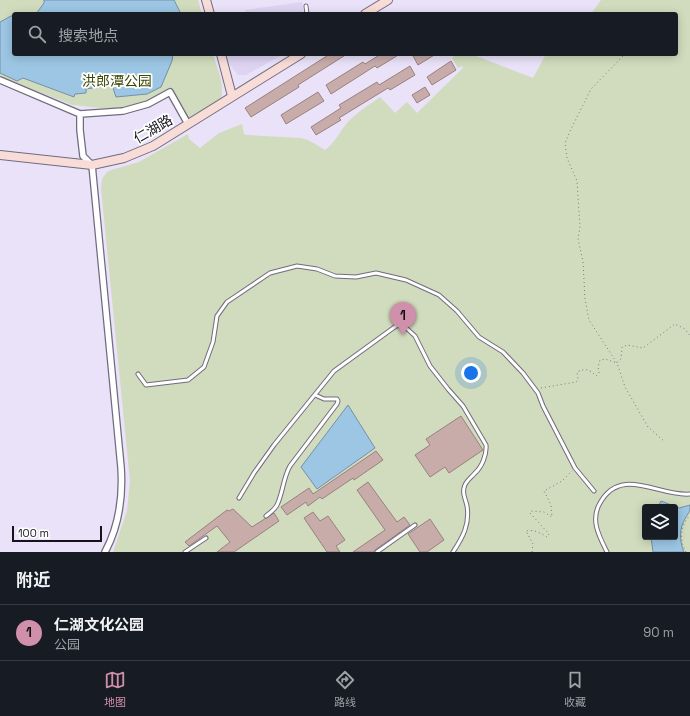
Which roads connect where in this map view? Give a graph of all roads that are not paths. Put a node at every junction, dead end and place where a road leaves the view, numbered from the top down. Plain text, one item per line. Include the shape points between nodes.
1 (206, 0) edge
2 (388, 0) edge
3 (306, 6) dead end
4 (209, 12) edge
5 (307, 12) edge
6 (368, 12) edge
7 (221, 56) edge
8 (297, 56) edge
9 (0, 80) edge
10 (232, 96) junction
11 (80, 114) junction
12 (188, 124) junction
13 (0, 154) edge
14 (92, 165) junction
15 (138, 374) dead end
16 (315, 395) junction
17 (594, 491) dead end
18 (690, 494) edge
19 (239, 498) dead end
20 (266, 516) dead end
21 (415, 526) dead end
22 (206, 538) dead end
23 (105, 552) edge
24 (185, 552) edge
25 (377, 552) edge
26 (453, 552) edge
27 (608, 552) edge

1 - 4 street
2 - 6 street
3 - 5 lane
7 - 10 street
8 - 10 street, 仁湖路
9 - 11 street
10 - 12 street, 仁湖路
11 - 12 street via 123,111 148,104 170,92
11 - 14 street via 83,156
12 - 14 street, 仁湖路 via 139,153
13 - 14 street, 仁湖路
14 - 23 street via 122,484 118,517
15 - 17 lane via 146,385 188,380 204,367 213,342 216,316 227,302 270,273 297,266 317,268 335,276 356,277 376,274 406,280 439,295 480,337 502,352 523,373 536,391 575,468
16 - 19 lane via 274,445
16 - 20 lane via 338,401 290,466 276,507
16 - 26 lane via 341,365 396,326 403,326 415,336 430,366 460,400 487,450 480,468 466,482 464,488 468,523
18 - 27 lane via 668,492 635,483 611,489 602,499 595,517 597,529
21 - 25 lane
22 - 24 lane

